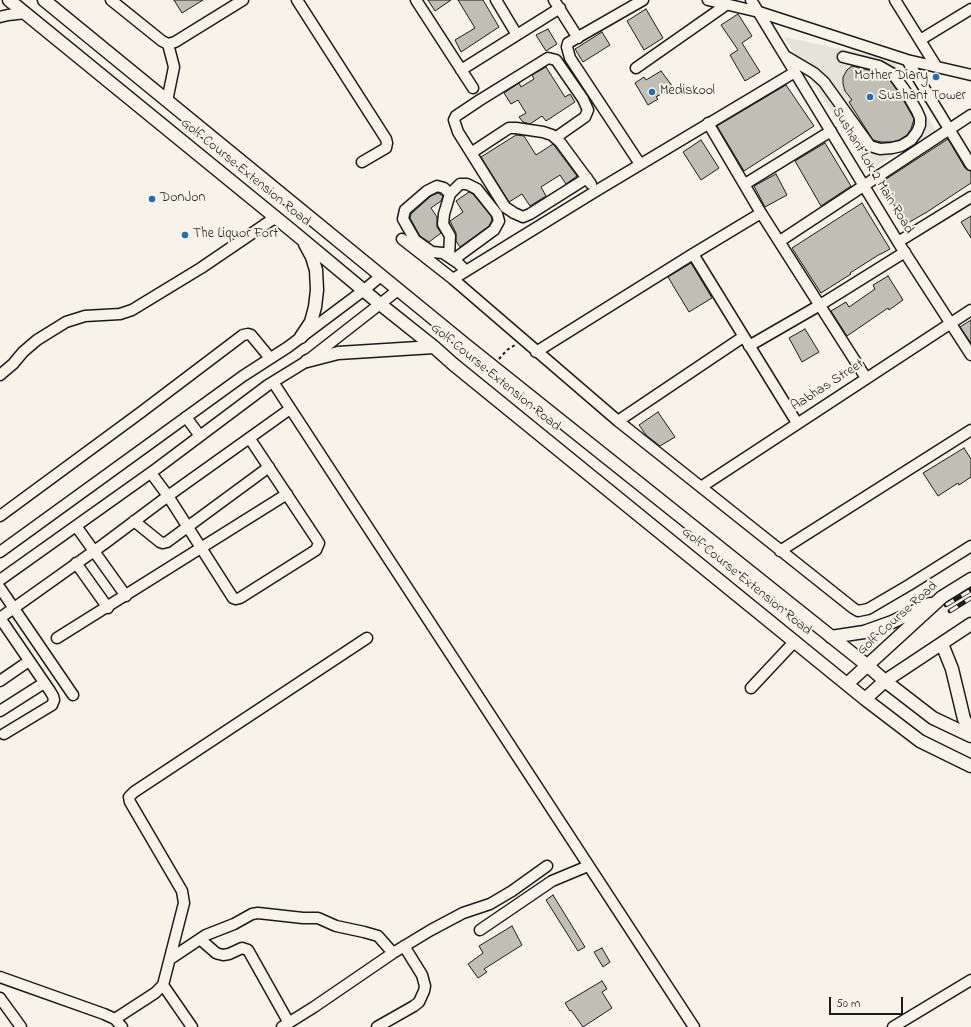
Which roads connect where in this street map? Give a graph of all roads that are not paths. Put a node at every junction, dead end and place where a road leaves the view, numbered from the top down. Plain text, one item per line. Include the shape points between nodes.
1 (10, 0) edge
2 (44, 0) edge
3 (111, 0) edge
4 (243, 0) edge
5 (297, 0) edge
6 (416, 0) edge
7 (496, 0) edge
8 (643, 0) edge
9 (708, 0) edge
10 (750, 0) edge
11 (895, 0) edge
12 (557, 4) edge
13 (726, 5) junction
14 (971, 9) edge
15 (758, 12) junction
16 (26, 13) junction
17 (0, 18) edge
18 (518, 35) junction
19 (578, 38) junction
20 (920, 40) junction
21 (168, 44) junction
22 (784, 54) junction
23 (843, 57) dead end
24 (907, 60) junction
25 (936, 66) junction
26 (636, 68) dead end
27 (461, 70) junction
28 (795, 72) junction
29 (971, 76) edge
30 (473, 88) dead end
31 (167, 101) junction
32 (971, 115) edge
33 (708, 123) junction
34 (949, 130) junction
35 (831, 131) junction
36 (555, 138) junction
37 (471, 153) junction
38 (362, 162) dead end
39 (640, 164) junction
40 (971, 165) edge
41 (587, 178) junction
42 (744, 184) junction
43 (864, 186) junction
44 (596, 191) junction
45 (450, 194) junction
46 (971, 197) edge
47 (761, 212) junction
48 (276, 217) junction
49 (402, 239) dead end
50 (303, 240) junction
51 (780, 241) junction
52 (898, 242) junction
53 (905, 252) junction
54 (693, 254) junction
55 (451, 258) junction
56 (466, 271) junction
57 (381, 276) junction
58 (453, 280) junction
59 (364, 290) junction
60 (398, 290) junction
61 (380, 304) junction
62 (820, 305) junction
63 (971, 310) edge
64 (951, 324) junction
65 (301, 337) junction
66 (743, 337) junction
67 (749, 346) junction
68 (434, 347) junction
69 (536, 352) junction
70 (971, 356) edge
71 (270, 358) junction
72 (307, 361) junction
73 (0, 375) edge
74 (866, 378) junction
75 (273, 382) junction
76 (290, 409) junction
77 (186, 417) junction
78 (618, 421) junction
79 (797, 423) junction
80 (971, 430) edge
81 (200, 436) junction
82 (250, 439) junction
83 (269, 467) junction
84 (151, 473) junction
85 (701, 487) junction
86 (287, 494) junction
87 (168, 496) junction
88 (0, 516) edge
89 (134, 521) junction
90 (76, 526) junction
91 (188, 526) junction
92 (971, 546) edge
93 (202, 549) junction
94 (94, 551) junction
95 (780, 551) junction
96 (0, 552) edge
97 (76, 563) junction
98 (971, 579) edge
99 (0, 580) edge
100 (0, 588) edge
101 (126, 596) junction
102 (942, 597) junction
103 (108, 608) junction
104 (14, 609) junction
105 (0, 618) edge
106 (971, 624) edge
107 (831, 637) junction
108 (57, 638) dead end
109 (367, 638) dead end
110 (795, 641) junction
111 (942, 644) junction
112 (29, 661) junction
113 (868, 666) junction
114 (0, 681) edge
115 (885, 681) junction
116 (44, 683) junction
117 (847, 684) junction
118 (752, 688) dead end
119 (74, 695) dead end
120 (865, 699) junction
121 (0, 711) edge
122 (971, 732) edge
123 (4, 734) dead end
124 (971, 736) edge
125 (971, 766) edge
126 (547, 866) dead end
127 (588, 866) junction
128 (480, 930) dead end
129 (176, 934) junction
130 (200, 939) junction
131 (189, 946) junction
132 (404, 946) junction
133 (393, 953) junction
134 (170, 959) junction
135 (0, 978) edge
136 (971, 980) edge
137 (163, 985) junction
138 (0, 998) edge
139 (119, 1023) edge
140 (286, 1025) edge
141 (20, 1027) edge
142 (192, 1027) edge
143 (377, 1027) edge
144 (694, 1027) edge
145 (893, 1027) edge

1 - 16 main road, Golf Course Extension Road
2 - 31 main road, Golf Course Extension Road
3 - 21 street
4 - 21 street
5 - 38 street via 386,139 386,148
6 - 27 street
7 - 18 street
8 - 19 street
9 - 13 street
10 - 15 street, Sushant Lok 2 Main Road
11 - 20 street
12 - 18 street
12 - 19 street
13 - 15 street
13 - 26 street
14 - 20 street
15 - 22 street, Sushant Lok 2 Main Road
15 - 24 street
16 - 17 street
16 - 48 main road, Golf Course Extension Road
18 - 27 street
19 - 39 street via 568,43 570,58
20 - 25 street
21 - 31 street via 174,67
22 - 23 street via 824,82 870,146 880,149 892,148 911,140 920,125 920,118 893,74 879,66
22 - 28 street, Sushant Lok 2 Main Road
24 - 25 street
24 - 34 street
25 - 29 street
27 - 30 street
28 - 33 street
28 - 35 street, Sushant Lok 2 Main Road
31 - 57 main road, Golf Course Extension Road
32 - 34 street
33 - 39 street
33 - 42 street
34 - 40 street
34 - 43 street
35 - 42 street
35 - 43 street, Sushant Lok 2 Main Road
36 - 37 street via 538,131 508,128
36 - 37 street via 585,117 588,110 556,60 548,58 456,116 454,124
36 - 41 street
37 - 41 street via 505,206 524,217
39 - 44 street
41 - 44 street
42 - 47 street
43 - 51 street
43 - 52 street, Sushant Lok 2 Main Road
44 - 56 street
45 - 55 street via 443,224 450,236
45 - 55 street via 437,186 427,190 405,210 403,219 415,240 432,252
45 - 55 street via 460,184 477,189 500,221 494,230
46 - 52 street
47 - 51 street
47 - 54 street
48 - 50 main road, Golf Course Extension Road
48 - 73 street via 201,268 132,310 120,314 85,316 61,325 31,345
49 - 58 street
50 - 59 main road, Golf Course Extension Road
50 - 65 main road via 316,270 317,290 311,322
51 - 62 street
52 - 53 street, Sushant Lok 2 Main Road
53 - 62 street
53 - 64 street, Sushant Lok 2 Main Road
54 - 66 street
54 - 69 street
55 - 56 street
56 - 58 street
57 - 59 street
57 - 60 main road, Golf Course Extension Road
58 - 69 street
59 - 61 main road, Golf Course Extension Road
59 - 65 street
60 - 61 street
60 - 107 main road, Golf Course Extension Road
61 - 68 main road, Golf Course Extension Road
61 - 72 street
62 - 67 street
62 - 74 street
63 - 64 street, Aabhas Street
64 - 70 street, Sushant Lok 2 Main Road
64 - 74 street, Aabhas Street
65 - 71 street
66 - 67 street
66 - 78 street
67 - 79 street
68 - 72 main road via 338,353
68 - 110 main road, Golf Course Extension Road
69 - 78 street
71 - 77 street
71 - 88 street via 251,335 243,335
72 - 75 street
74 - 79 street, Aabhas Street
75 - 76 street
75 - 81 street
76 - 82 street
76 - 127 street
77 - 81 street
77 - 96 street
78 - 85 street
79 - 85 street, Aabhas Street
80 - 95 street
81 - 84 street
82 - 83 street
82 - 87 street
83 - 86 street
83 - 91 street
84 - 87 street
84 - 90 street
85 - 95 street
86 - 93 street
86 - 93 street via 319,543 316,550 310,554 236,599
87 - 89 street
87 - 91 street
89 - 91 street via 163,543
89 - 94 street
90 - 94 street
90 - 99 street
91 - 93 street
92 - 95 street via 862,611 853,608
93 - 101 street
94 - 97 street
94 - 101 street
97 - 103 street
97 - 104 street
98 - 102 main road, Golf Course Road
100 - 104 street
101 - 103 street
102 - 107 main road via 885,625 864,632
102 - 113 main road, Golf Course Road
103 - 108 street
104 - 105 street
104 - 119 street
105 - 112 street
106 - 111 main road
107 - 113 main road, Golf Course Extension Road
109 - 129 street via 129,797 182,891 184,903
110 - 117 main road, Golf Course Extension Road
110 - 118 street
111 - 115 main road
111 - 122 main road via 952,669 964,719
112 - 114 street
112 - 116 street
113 - 115 main road, Golf Course Extension Road
113 - 117 main road, Golf Course Road
115 - 120 main road
115 - 124 main road, Golf Course Extension Road via 933,718
116 - 121 street
116 - 123 street via 53,696 52,705
117 - 120 main road, Golf Course Extension Road
120 - 125 main road, Golf Course Extension Road via 920,741
126 - 132 street via 490,904 457,916
127 - 128 street via 552,881
127 - 144 street
129 - 131 street
129 - 134 street
130 - 131 street
130 - 133 street via 258,913 318,918 336,926 378,936
130 - 140 street via 216,953 223,955 242,948 248,950
131 - 134 street
132 - 133 street
132 - 143 street via 425,980 424,991 414,1006
133 - 140 street
134 - 137 street
135 - 139 street
136 - 145 street
137 - 139 street
137 - 142 street
138 - 141 street

